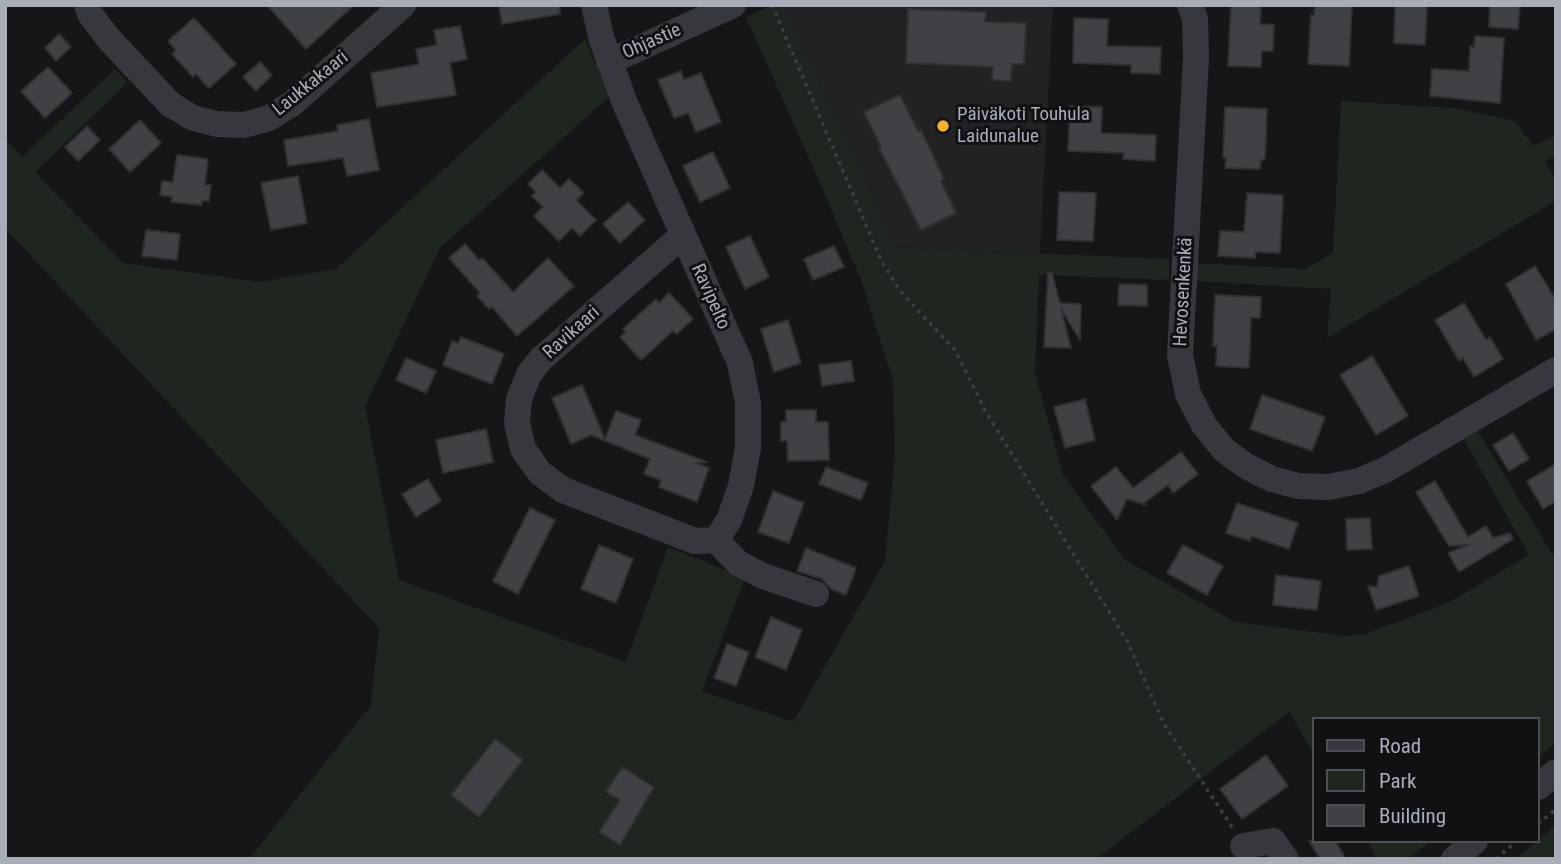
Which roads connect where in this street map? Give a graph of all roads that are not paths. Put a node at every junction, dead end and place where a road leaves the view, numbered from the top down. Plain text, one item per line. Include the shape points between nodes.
1 (87, 5) edge
2 (403, 5) edge
3 (594, 5) edge
4 (733, 5) edge
5 (1190, 5) edge
6 (609, 62) junction
7 (683, 235) junction
8 (1556, 370) edge
9 (716, 540) junction
10 (816, 594) dead end
11 (1556, 772) edge
12 (1540, 785) edge
13 (1473, 843) edge
14 (1244, 846) road end
15 (1286, 859) edge
16 (1454, 859) edge

1 - 2 street, Laukkakaari via 108,38 170,104 193,118 244,125 269,118 293,103
3 - 6 street, Ravipelto
4 - 6 street, Ohjastie
5 - 8 street, Hevosenkenkä via 1196,58 1180,355 1188,394 1224,450 1264,475 1298,486 1359,481
6 - 7 street, Ravipelto
7 - 9 street, Ravipelto via 740,363 748,403 748,448 741,486
7 - 9 street, Ravikaari via 541,359 519,399 517,423 523,449 540,473 563,490 695,541
9 - 10 street via 738,563
11 - 12 street
13 - 16 street
14 - 15 street via 1273,841

